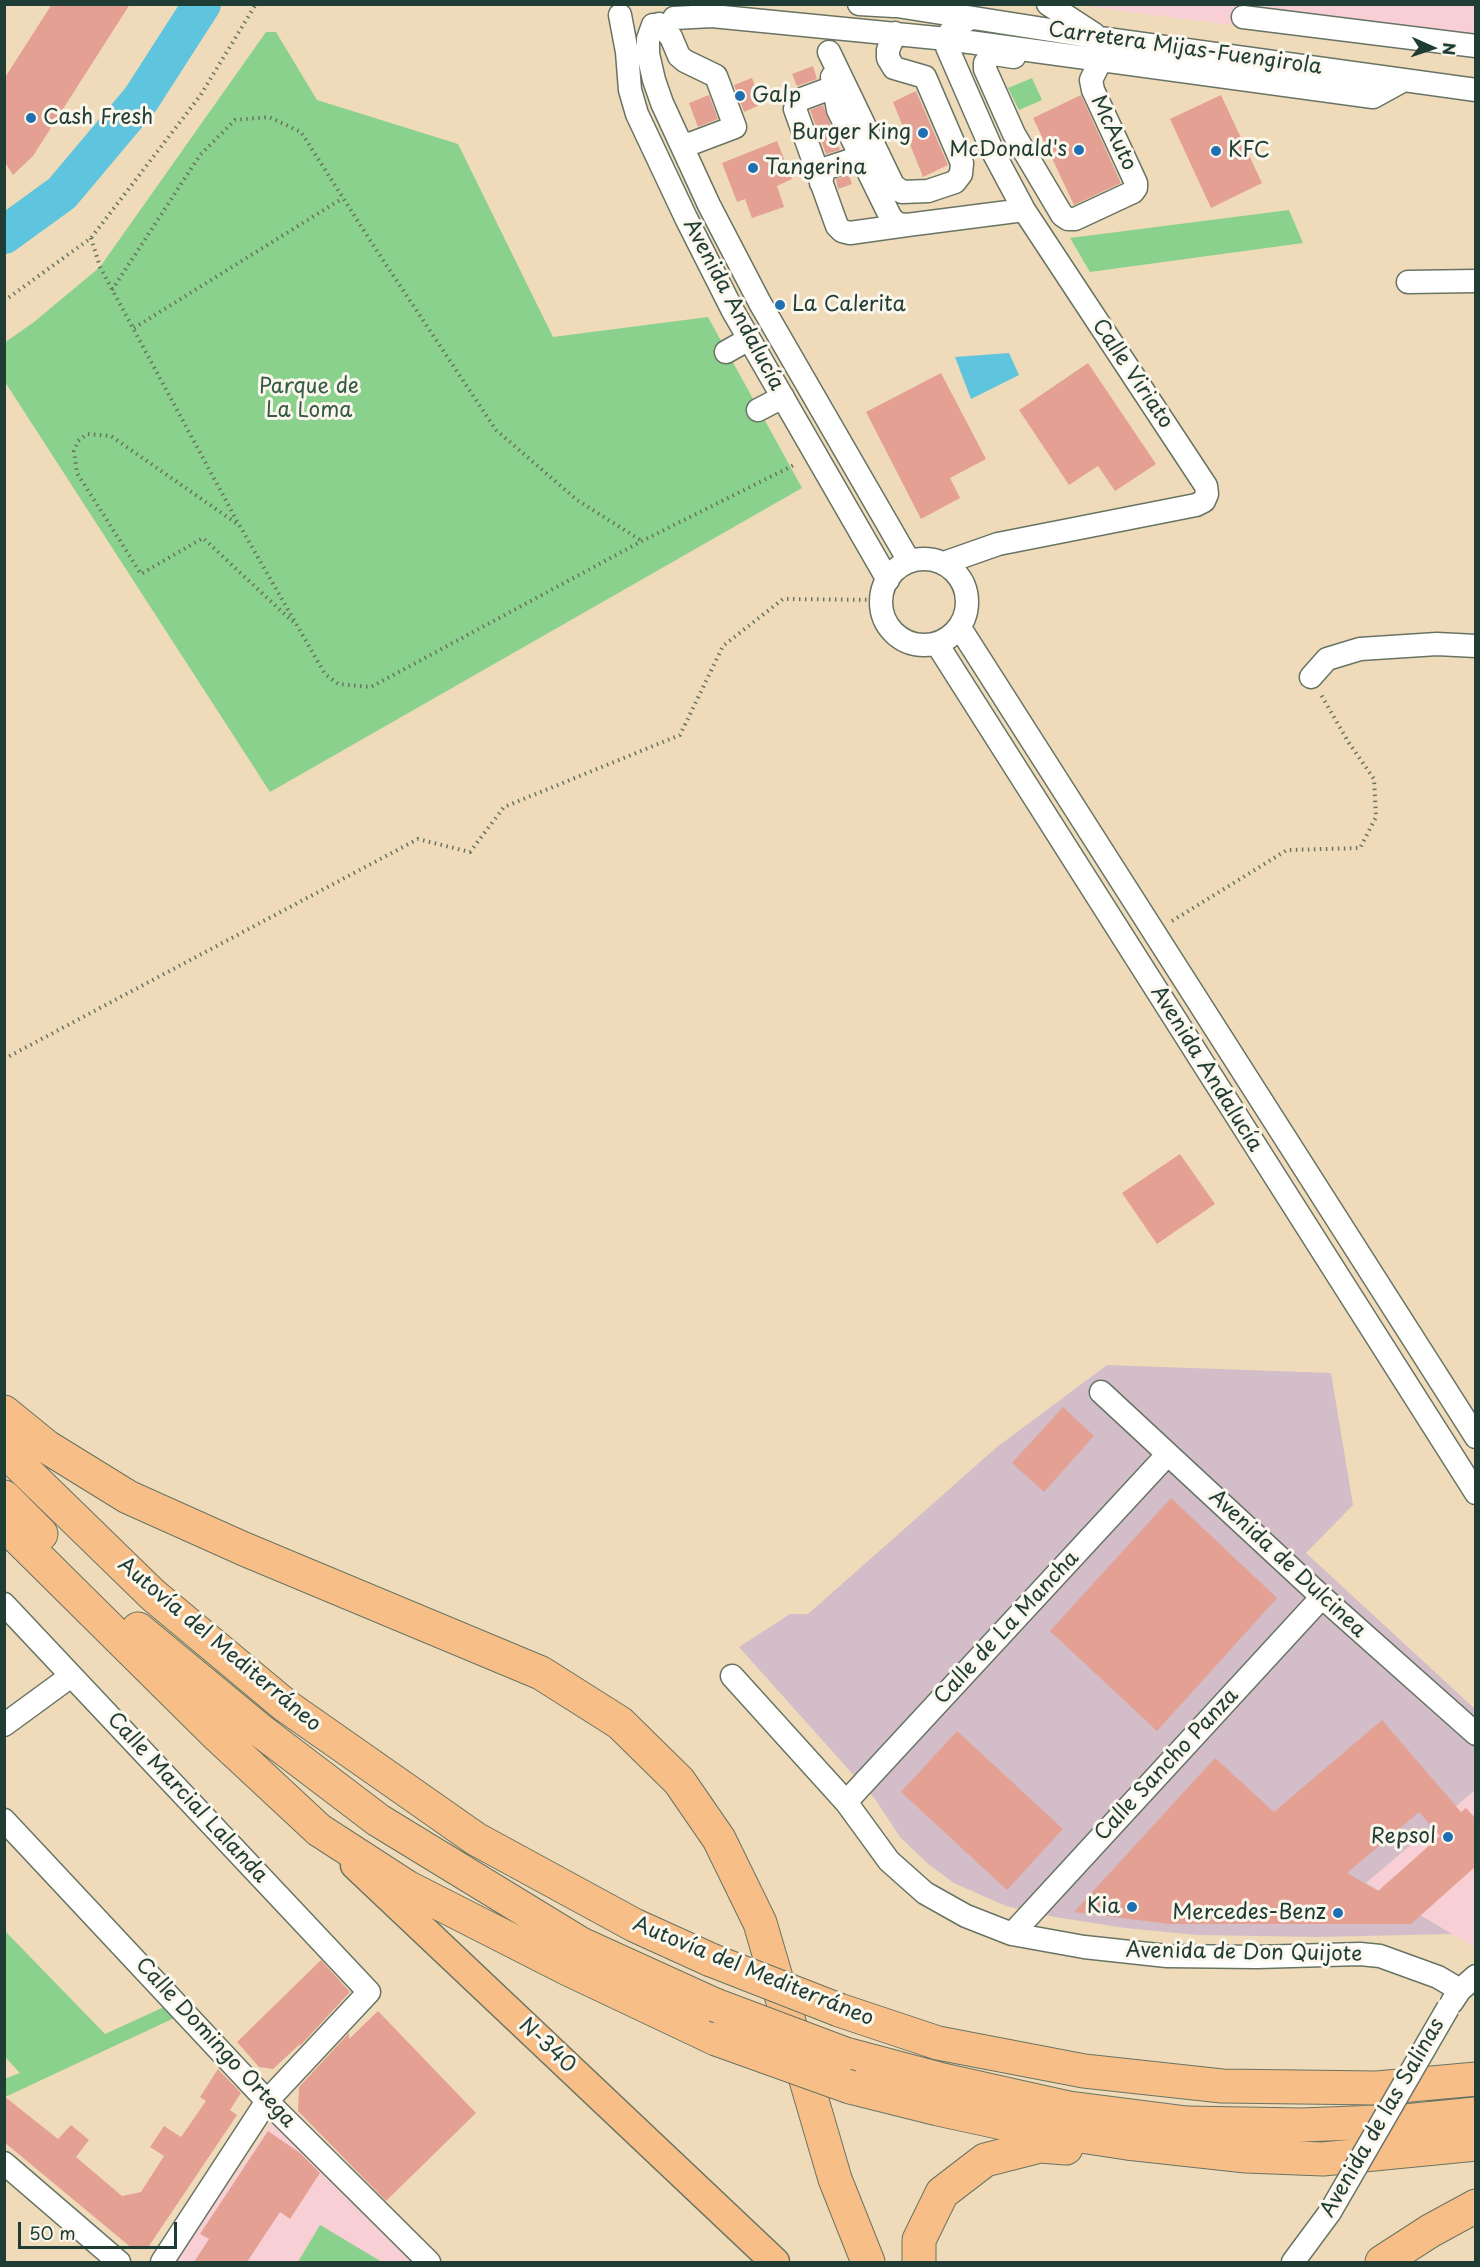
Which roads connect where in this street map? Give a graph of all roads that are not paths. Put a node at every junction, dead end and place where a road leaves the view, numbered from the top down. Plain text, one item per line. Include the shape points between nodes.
1 (859, 4) edge
2 (1048, 4) edge
3 (889, 5) edge
4 (616, 10) edge
5 (677, 14) edge
6 (1243, 17) dead end
7 (970, 18) junction
8 (814, 25) junction
9 (895, 33) junction
10 (1101, 38) junction
11 (947, 39) junction
12 (1476, 46) edge
13 (829, 52) junction
14 (1101, 64) junction
15 (1404, 80) junction
16 (834, 87) junction
17 (1476, 90) edge
18 (680, 142) junction
19 (861, 157) junction
20 (821, 183) junction
21 (1024, 210) junction
22 (907, 225) junction
23 (1476, 281) edge
24 (1408, 282) dead end
25 (749, 339) junction
26 (726, 352) dead end
27 (783, 397) junction
28 (758, 410) dead end
29 (909, 561) junction
30 (944, 563) junction
31 (884, 590) junction
32 (960, 628) junction
33 (937, 644) junction
34 (1476, 646) edge
35 (1311, 677) road end
36 (1101, 1392) dead end
37 (4, 1398) edge
38 (4, 1412) edge
39 (1476, 1437) edge
40 (47, 1447) junction
41 (4, 1450) edge
42 (1168, 1454) junction
43 (1476, 1493) edge
44 (4, 1497) edge
45 (4, 1524) edge
46 (1322, 1597) junction
47 (4, 1604) edge
48 (71, 1676) junction
49 (732, 1676) dead end
50 (4, 1725) edge
51 (1476, 1734) edge
52 (846, 1802) junction
53 (4, 1820) edge
54 (319, 1830) junction
55 (1012, 1934) junction
56 (1461, 1991) edge
57 (1476, 2079) edge
58 (267, 2101) junction
59 (1476, 2114) edge
60 (1476, 2144) edge
61 (1246, 2156) junction
62 (4, 2163) edge
63 (1476, 2206) edge
64 (119, 2262) edge
65 (162, 2262) edge
66 (429, 2262) edge
67 (776, 2262) edge
68 (868, 2262) edge
69 (919, 2262) edge
70 (1293, 2262) edge
71 (1382, 2262) edge

1 - 3 street, Carretera Mijas-Fuengirola
2 - 10 street
3 - 7 street, Carretera Mijas-Fuengirola
4 - 5 street via 636,23
4 - 25 street, Avenida Andalucía via 637,114
5 - 8 street
5 - 18 street, Avenida Andalucía via 648,39 648,54 654,80
5 - 18 street via 671,37 679,56 716,76 735,127 690,144
6 - 12 street
7 - 10 street, Carretera Mijas-Fuengirola
7 - 11 street via 950,32
8 - 9 street
8 - 13 street
9 - 11 street
9 - 13 street via 888,58 894,68 925,76 962,164 955,182 928,191 902,192 893,185
10 - 15 street, Carretera Mijas-Fuengirola
11 - 14 street
11 - 21 street, Calle Viriato via 947,47 992,150
13 - 16 street
14 - 14 street, McAuto via 994,54 985,63 1014,134 1068,219 1136,188 1093,90 1091,80
14 - 15 street via 1373,98
15 - 17 street, Carretera Mijas-Fuengirola
16 - 19 street via 838,110
16 - 20 street via 799,100 795,109
18 - 29 street, Avenida Andalucía via 760,303
19 - 20 street via 824,169
19 - 22 street via 891,218
20 - 22 street via 842,231
21 - 22 street
21 - 30 street, Calle Viriato via 1206,486 1207,494 1196,505 998,544
23 - 24 street
25 - 26 street
25 - 27 street, Avenida Andalucía
27 - 28 street
27 - 31 street, Avenida Andalucía
29 - 30 street via 929,559
29 - 31 street
30 - 32 street via 964,584 968,599
31 - 33 street via 883,614 898,636 923,646
32 - 33 street
32 - 39 street, Avenida Andalucía
33 - 43 street, Avenida Andalucía
34 - 35 street via 1437,644 1360,650 1327,659
36 - 42 street, Avenida de Dulcinea
37 - 40 highway
38 - 40 highway
40 - 68 highway via 128,1497 541,1673 620,1723 679,1781 719,1839 760,1923 836,2178
41 - 57 highway, Autovía del Mediterráneo, bridge via 153,1595 286,1706 476,1839 634,1925 711,1960 839,2010 949,2045 1084,2071 1222,2086 1377,2088
42 - 46 street, Avenida de Dulcinea
42 - 52 street, Calle de La Mancha
44 - 59 highway, Autovía del Mediterráneo, bridge via 138,1630 378,1820 581,1944 715,2005 845,2054 1069,2108 1186,2123 1302,2125
45 - 54 highway
46 - 51 street, Avenida de Dulcinea
46 - 55 street, Calle Sancho Panza
47 - 48 street, Calle Marcial Lalanda
48 - 50 street
48 - 58 street, Calle Marcial Lalanda via 369,1992
49 - 52 street, Avenida de Don Quijote
52 - 55 street, Avenida de Don Quijote via 889,1861 925,1893 966,1916
53 - 58 street, Calle Domingo Ortega
54 - 61 highway, bridge via 407,1887 566,1968 716,2039 850,2087 1021,2127
54 - 67 main road, N-340
55 - 56 street, Avenida de Don Quijote via 1167,1956 1380,1956 1438,1977
56 - 70 street, Avenida de las Salinas, bridge via 1330,2212
58 - 65 street
58 - 66 street, Calle Domingo Ortega
60 - 61 highway via 1323,2159
61 - 69 highway via 1149,2157 1040,2146 986,2160 942,2193 919,2240
62 - 64 street
63 - 71 highway

